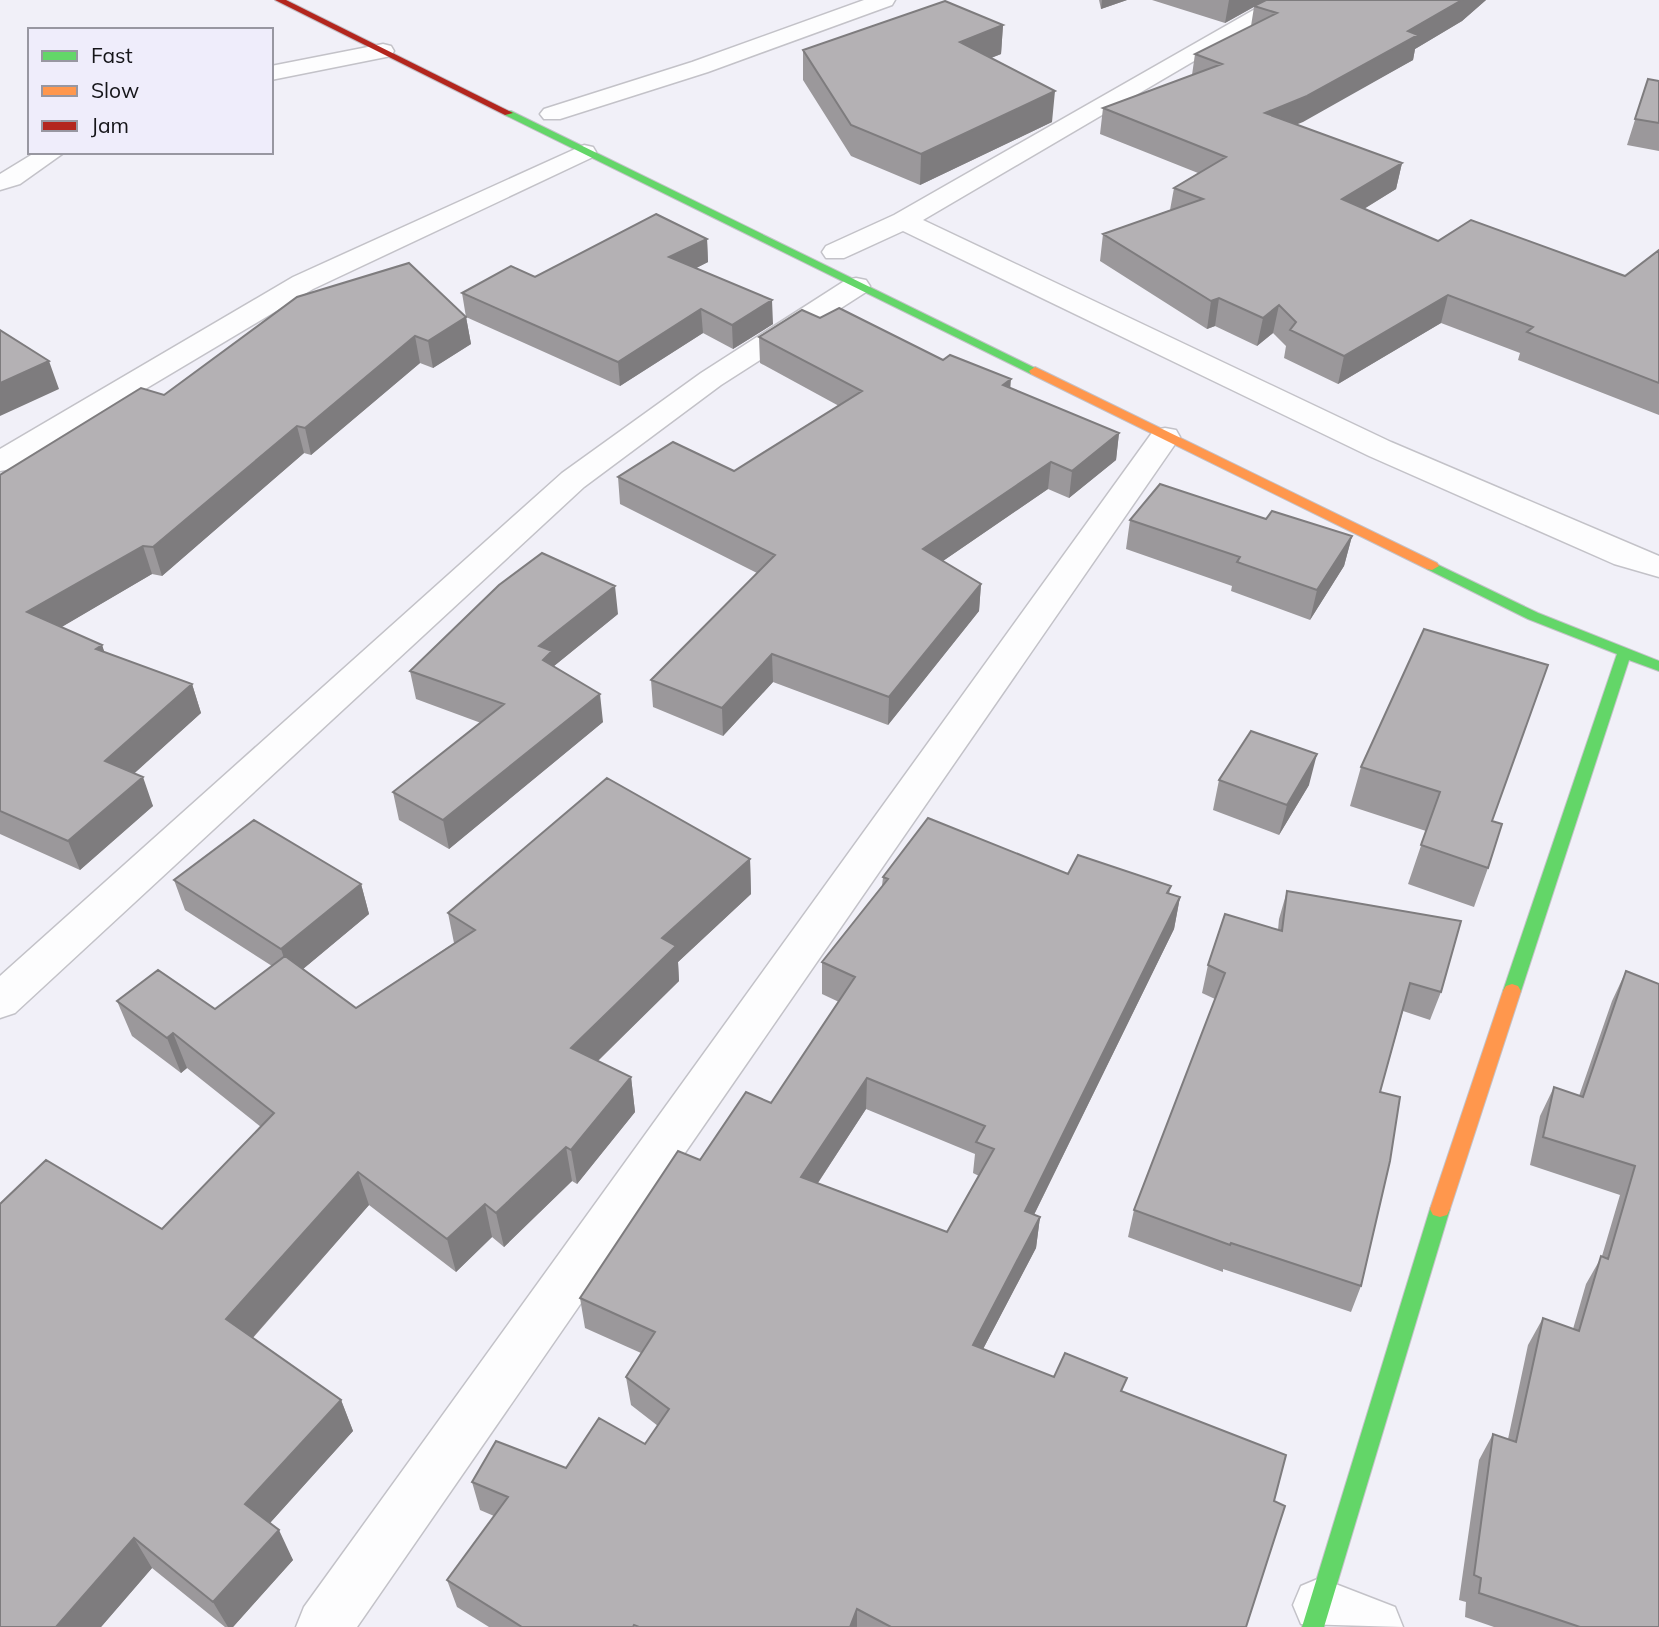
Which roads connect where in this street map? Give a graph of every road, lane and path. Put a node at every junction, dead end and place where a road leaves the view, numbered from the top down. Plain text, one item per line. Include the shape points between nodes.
1 (279, 0) edge
2 (884, 0) edge
3 (1287, 0) edge
4 (383, 51) junction
5 (273, 73) edge
6 (546, 111) joint
7 (580, 139) junction
8 (50, 154) edge
9 (4, 180) edge
10 (903, 220) junction
11 (829, 249) joint
12 (858, 275) junction
13 (1166, 437) junction
14 (0, 462) edge
15 (1659, 567) edge
16 (1624, 654) junction
17 (1659, 666) edge
18 (0, 1001) edge
19 (1317, 1616) edge
20 (324, 1627) edge
21 (1376, 1627) edge

1 - 4 main road
2 - 6 street via 700,67
3 - 10 street
4 - 5 street
4 - 7 main road
6 - 7 main road
7 - 12 main road
7 - 14 street via 303,283
8 - 9 street
10 - 11 street
10 - 15 street via 1380,449 1626,557
11 - 12 main road
12 - 13 main road
12 - 18 street via 573,480
13 - 16 main road via 1533,616
13 - 20 street
16 - 17 main road
16 - 19 main road via 1433,1232
19 - 21 street

